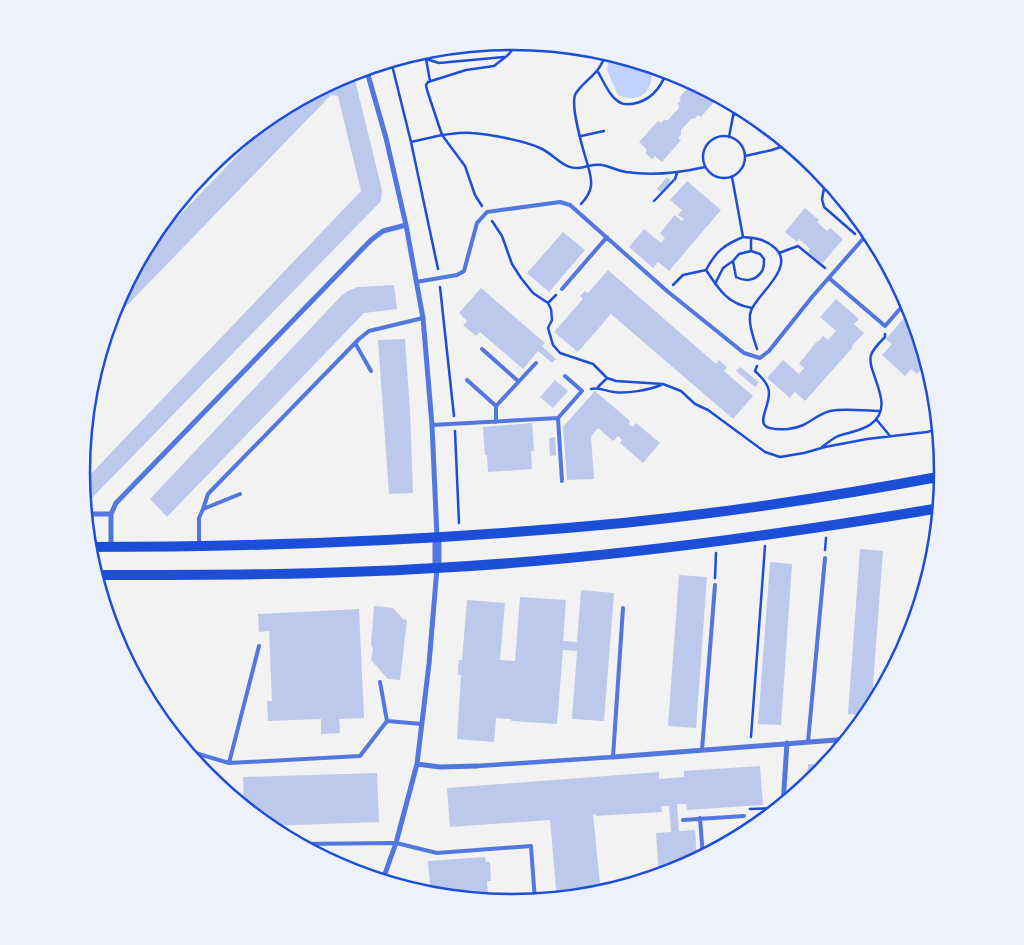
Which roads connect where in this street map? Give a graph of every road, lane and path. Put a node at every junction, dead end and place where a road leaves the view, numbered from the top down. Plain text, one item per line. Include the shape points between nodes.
1 (512, 50) edge
2 (508, 55) junction
3 (426, 59) joint
4 (603, 60) edge
5 (393, 67) edge
6 (598, 72) junction
7 (368, 75) edge
8 (664, 78) edge
9 (430, 81) junction
10 (733, 116) edge
11 (604, 131) dead end
12 (442, 135) junction
13 (581, 136) junction
14 (729, 137) junction
15 (411, 142) junction
16 (781, 147) edge
17 (745, 156) junction
18 (588, 166) junction
19 (705, 167) junction
20 (676, 173) junction
21 (732, 176) junction
22 (824, 188) edge
23 (654, 201) dead end
24 (576, 211) junction
25 (487, 212) junction
26 (406, 225) junction
27 (607, 237) junction
28 (743, 237) junction
29 (751, 238) junction
30 (862, 240) joint
31 (750, 251) junction
32 (779, 253) junction
33 (733, 261) junction
34 (706, 270) junction
35 (439, 278) junction
36 (829, 278) junction
37 (416, 282) junction
38 (715, 284) junction
39 (562, 288) dead end
40 (667, 290) junction
41 (752, 308) junction
42 (901, 308) edge
43 (423, 318) junction
44 (885, 326) junction
45 (355, 343) junction
46 (482, 349) dead end
47 (760, 358) junction
48 (536, 363) dead end
49 (371, 371) dead end
50 (565, 376) dead end
51 (607, 378) junction
52 (467, 380) dead end
53 (518, 381) junction
54 (663, 384) junction
55 (598, 387) junction
56 (582, 391) junction
57 (496, 406) junction
58 (880, 411) junction
59 (558, 418) junction
60 (876, 419) junction
61 (496, 422) junction
62 (454, 424) junction
63 (432, 425) junction
64 (932, 431) edge
65 (890, 436) junction
66 (818, 449) junction
67 (934, 477) edge
68 (562, 481) dead end
69 (240, 494) dead end
70 (203, 509) junction
71 (933, 509) edge
72 (92, 514) edge
73 (111, 514) junction
74 (828, 527) junction
75 (459, 535) junction
76 (766, 535) junction
77 (437, 537) junction
78 (717, 542) junction
79 (199, 546) junction
80 (97, 547) edge
81 (111, 547) junction
82 (825, 558) joint
83 (437, 568) junction
84 (102, 575) edge
85 (715, 585) joint
86 (623, 608) dead end
87 (259, 646) dead end
88 (380, 682) dead end
89 (388, 721) junction
90 (422, 724) junction
91 (840, 739) edge
92 (808, 742) junction
93 (787, 743) junction
94 (750, 746) junction
95 (702, 750) junction
96 (196, 753) edge
97 (613, 757) junction
98 (229, 763) junction
99 (417, 764) junction
100 (477, 766) joint
101 (783, 797) edge
102 (770, 807) edge
103 (744, 816) joint
104 (700, 818) junction
105 (683, 820) dead end
106 (396, 843) junction
107 (312, 844) edge
108 (702, 849) edge
109 (384, 875) edge
110 (535, 894) edge

1 - 2 path
2 - 3 path via 438,63
2 - 9 path via 494,66
3 - 9 path
4 - 6 path
5 - 15 path
6 - 8 path via 613,97 622,104 639,103 653,95
6 - 13 path via 574,99
7 - 26 street
9 - 12 path via 426,85 427,90
10 - 14 path
11 - 13 path
12 - 15 path
12 - 18 path via 472,132 517,141 539,147 560,164 574,168
12 - 25 path via 465,166 475,195
13 - 18 path
14 - 17 path via 740,144
14 - 19 path via 716,138 705,147
15 - 35 path
16 - 17 path
17 - 21 path via 743,166
18 - 20 path via 604,164 626,172 646,174
18 - 24 path via 590,194
19 - 20 path
19 - 21 path via 720,178
20 - 23 path
21 - 28 path
22 - 30 path via 824,207
24 - 25 lane via 560,202
24 - 27 lane
25 - 35 lane via 477,223 464,271
25 - 51 path via 521,278 551,309 552,320 548,328 553,345 560,353 593,364
26 - 37 street
26 - 73 street via 383,231 371,240 116,503
27 - 39 lane
27 - 40 lane
28 - 29 path
28 - 34 path via 717,252
29 - 31 path
29 - 32 path via 769,243
30 - 36 lane
31 - 33 path via 739,254
31 - 33 path via 764,259 762,271 753,279 742,281 736,277
32 - 36 path via 798,246 826,269
32 - 41 path via 780,267 775,279
33 - 38 path via 723,268
34 - 38 path
34 - 40 path via 683,275
35 - 37 lane
35 - 62 path
36 - 44 lane
36 - 47 lane
37 - 43 street
38 - 41 path via 734,303
40 - 47 lane via 744,353
41 - 47 path via 751,329
42 - 44 lane
43 - 45 lane via 369,331
43 - 63 street
44 - 58 path via 885,337 870,360 880,389
45 - 49 lane
45 - 70 lane via 208,494
46 - 53 lane
47 - 58 path via 755,371 766,382 769,393 762,419 774,430 803,426 830,411
48 - 53 lane
50 - 56 lane
51 - 54 path
51 - 55 path
52 - 57 lane
53 - 57 lane
54 - 55 path via 650,389 614,392
54 - 66 path via 681,391 765,452 780,457
55 - 56 path
56 - 59 lane
57 - 61 lane
58 - 60 path
59 - 61 lane
59 - 68 lane
60 - 65 path
60 - 66 path via 872,424 836,437
61 - 62 lane
62 - 63 lane
62 - 75 path
63 - 77 street
64 - 65 path
65 - 66 path
67 - 75 main road via 737,510 623,523
69 - 70 lane
70 - 79 lane via 199,518
71 - 74 main road
72 - 73 street
73 - 81 street
74 - 76 main road
74 - 82 path
75 - 77 main road
76 - 78 main road
76 - 94 path
77 - 79 main road
77 - 83 street
78 - 83 main road
78 - 85 path
79 - 81 main road
80 - 81 main road
82 - 92 lane
83 - 84 main road via 337,573
83 - 90 street
85 - 95 lane
86 - 97 lane
87 - 98 lane
88 - 89 lane
89 - 90 lane
89 - 98 lane via 360,756
90 - 99 street
91 - 92 street
92 - 93 street
93 - 94 street
93 - 101 street
94 - 95 street
95 - 97 street
96 - 98 lane
97 - 100 street
99 - 100 street
99 - 106 street
102 - 103 path via 748,810
103 - 104 lane
104 - 105 lane
104 - 108 lane
106 - 107 lane
106 - 109 street
106 - 110 lane via 437,853 531,846

